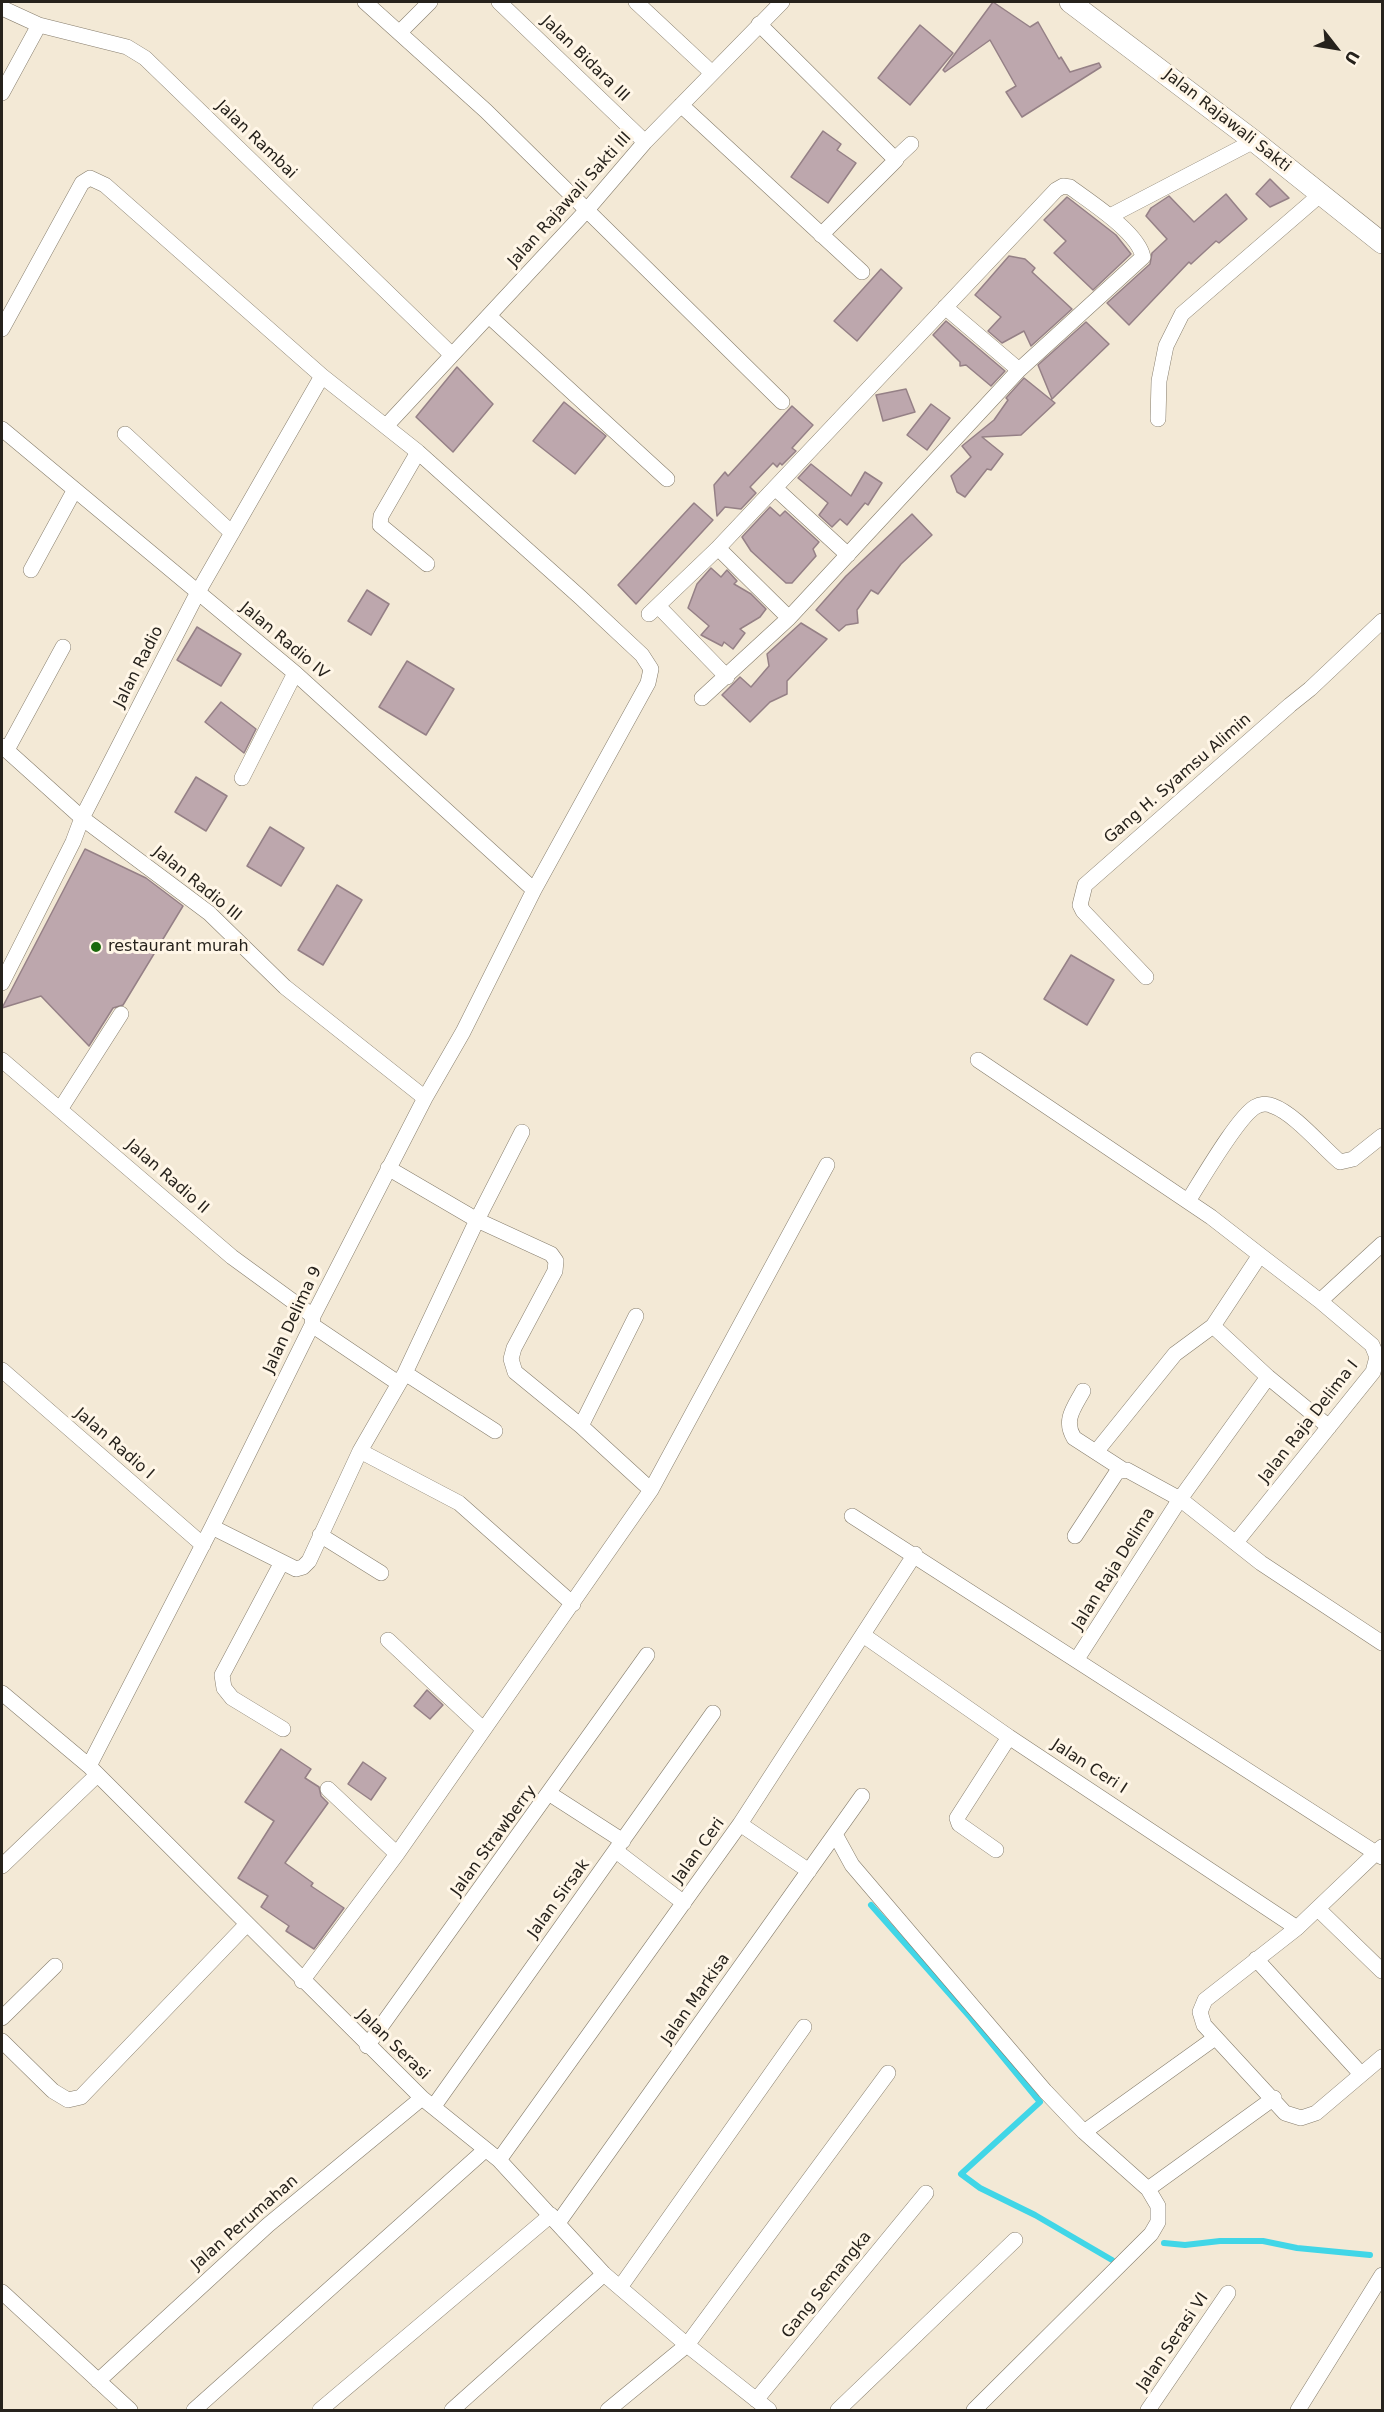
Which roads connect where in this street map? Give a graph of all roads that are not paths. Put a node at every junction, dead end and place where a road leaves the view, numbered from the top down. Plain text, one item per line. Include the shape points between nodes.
1 (365, 2) edge
2 (430, 2) edge
3 (499, 2) edge
4 (636, 2) edge
5 (782, 2) edge
6 (1076, 3) edge
7 (2, 8) edge
8 (759, 24) junction
9 (39, 26) junction
10 (400, 32) junction
11 (711, 72) junction
12 (2, 93) edge
13 (681, 105) junction
14 (1254, 141) junction
15 (645, 142) junction
16 (911, 144) dead end
17 (896, 159) junction
18 (1321, 194) junction
19 (586, 211) junction
20 (1110, 216) junction
21 (822, 235) junction
22 (1383, 243) edge
23 (862, 272) dead end
24 (945, 306) junction
25 (489, 316) junction
26 (2, 329) edge
27 (452, 355) junction
28 (1019, 370) junction
29 (322, 376) junction
30 (782, 402) dead end
31 (1158, 419) dead end
32 (387, 425) junction
33 (2, 429) edge
34 (125, 434) dead end
35 (418, 452) junction
36 (667, 479) dead end
37 (775, 488) junction
38 (74, 491) junction
39 (231, 533) junction
40 (718, 548) junction
41 (848, 555) junction
42 (427, 564) dead end
43 (31, 570) dead end
44 (198, 592) junction
45 (789, 618) junction
46 (1383, 621) edge
47 (63, 647) dead end
48 (295, 673) junction
49 (727, 677) junction
50 (702, 698) dead end
51 (4, 748) edge
52 (242, 778) dead end
53 (82, 818) junction
54 (534, 890) junction
55 (1146, 977) dead end
56 (2, 983) edge
57 (121, 1014) dead end
58 (2, 1060) edge
59 (978, 1060) dead end
60 (425, 1098) junction
61 (61, 1108) junction
62 (522, 1132) dead end
63 (1383, 1136) edge
64 (827, 1165) dead end
65 (388, 1168) junction
66 (1188, 1201) junction
67 (477, 1220) junction
68 (1383, 1244) edge
69 (1260, 1255) junction
70 (1320, 1301) junction
71 (636, 1316) dead end
72 (312, 1321) junction
73 (1213, 1326) junction
74 (2, 1370) edge
75 (1268, 1377) junction
76 (401, 1378) junction
77 (1083, 1391) dead end
78 (581, 1426) junction
79 (1329, 1427) junction
80 (495, 1431) dead end
81 (360, 1451) junction
82 (1096, 1452) junction
83 (1122, 1469) junction
84 (651, 1490) junction
85 (1180, 1499) junction
86 (852, 1516) dead end
87 (212, 1527) junction
88 (320, 1535) junction
89 (1075, 1536) dead end
90 (1237, 1541) junction
91 (202, 1545) junction
92 (915, 1554) junction
93 (282, 1562) junction
94 (381, 1573) dead end
95 (573, 1604) junction
96 (863, 1635) junction
97 (388, 1640) dead end
98 (1383, 1642) edge
99 (647, 1655) dead end
100 (1077, 1659) junction
101 (2, 1694) edge
102 (713, 1713) dead end
103 (283, 1729) dead end
104 (483, 1729) junction
105 (1010, 1737) junction
106 (92, 1771) junction
107 (328, 1789) dead end
108 (550, 1794) junction
109 (862, 1796) dead end
110 (740, 1824) junction
111 (836, 1834) junction
112 (620, 1846) junction
113 (996, 1850) dead end
114 (1381, 1852) edge
115 (397, 1854) junction
116 (2, 1866) edge
117 (809, 1871) junction
118 (684, 1903) junction
119 (1318, 1909) junction
120 (247, 1924) junction
121 (1297, 1928) junction
122 (1256, 1959) junction
123 (55, 1966) dead end
124 (1383, 1971) edge
125 (302, 1981) junction
126 (2, 2018) edge
127 (804, 2027) dead end
128 (1215, 2038) junction
129 (2, 2042) edge
130 (367, 2046) junction
131 (1383, 2057) edge
132 (888, 2073) dead end
133 (1361, 2074) junction
134 (1274, 2098) junction
135 (428, 2102) junction
136 (1084, 2132) junction
137 (485, 2150) junction
138 (499, 2160) junction
139 (1148, 2189) junction
140 (926, 2193) dead end
141 (554, 2219) junction
142 (1015, 2240) dead end
143 (604, 2274) junction
144 (1383, 2275) edge
145 (621, 2286) junction
146 (2, 2292) edge
147 (1228, 2293) dead end
148 (687, 2346) junction
149 (98, 2381) junction
150 (756, 2400) junction
151 (127, 2410) edge
152 (194, 2410) edge
153 (320, 2410) edge
154 (452, 2410) edge
155 (608, 2410) edge
156 (769, 2410) edge
157 (838, 2410) edge
158 (974, 2410) edge
159 (1148, 2410) edge
160 (1298, 2410) edge

1 - 10 street
2 - 10 street
3 - 15 street, Jalan Bidara III
4 - 11 street
5 - 8 street, Jalan Rajawali Sakti III
6 - 14 street, Jalan Rajawali Sakti
7 - 9 street, Jalan Rambai
8 - 11 street, Jalan Rajawali Sakti III
8 - 17 street
9 - 12 street
9 - 27 street, Jalan Rambai via 127,47 146,58
10 - 19 street
11 - 13 street, Jalan Rajawali Sakti III
13 - 15 street, Jalan Rajawali Sakti III
13 - 21 street
14 - 18 street, Jalan Rajawali Sakti
14 - 20 street
15 - 19 street, Jalan Rajawali Sakti III
16 - 17 street
17 - 21 street
18 - 22 street, Jalan Rajawali Sakti
18 - 31 street via 1182,314 1166,346 1159,381
19 - 25 street, Jalan Rajawali Sakti III
19 - 30 street
20 - 24 street via 1071,187 1063,186
20 - 28 street via 1141,248 1143,257
21 - 23 street
24 - 28 street
24 - 37 street
25 - 27 street, Jalan Rajawali Sakti III
25 - 36 street
26 - 29 street via 82,183 90,178 105,185
27 - 32 street, Jalan Rajawali Sakti III
28 - 41 street
29 - 32 street
29 - 39 street, Jalan Radio
32 - 35 street
33 - 38 street, Jalan Radio IV
34 - 39 street
35 - 42 street via 381,516 380,525
35 - 54 street, Jalan Delima 9 via 580,597 642,655 651,669 648,683
37 - 40 street
37 - 41 street
38 - 43 street
38 - 44 street, Jalan Radio IV
39 - 44 street, Jalan Radio
40 - 45 street
40 - 49 street via 654,611
41 - 45 street
44 - 48 street, Jalan Radio IV
44 - 53 street, Jalan Radio
45 - 49 street
46 - 55 street, Gang H. Syamsu Alimin via 1310,690 1085,885 1080,905 1083,911
47 - 51 street
48 - 52 street
48 - 54 street, Jalan Radio IV
49 - 50 street
51 - 53 street, Jalan Radio III
53 - 56 street, Jalan Radio
53 - 60 street, Jalan Radio III via 208,913 285,987
54 - 60 street, Jalan Delima 9 via 463,1032
57 - 61 street
58 - 61 street, Jalan Radio II
59 - 66 street, Jalan Raja Delima I
60 - 65 street, Jalan Delima 9
61 - 72 street, Jalan Radio II
62 - 67 street
63 - 66 street via 1353,1159 1340,1162 1286,1114 1262,1104 1240,1123
64 - 84 street
65 - 67 street
65 - 72 street, Jalan Delima 9
66 - 69 street, Jalan Raja Delima I
67 - 76 street
67 - 78 street via 551,1254 556,1261 555,1271 511,1359 515,1372
68 - 70 street
69 - 70 street, Jalan Raja Delima I
69 - 73 street
70 - 79 street, Jalan Raja Delima I via 1372,1345 1377,1357 1373,1372
71 - 78 street
72 - 76 street, Jalan Radio II
72 - 87 street, Jalan Delima 9
73 - 75 street
73 - 82 street via 1175,1354
74 - 91 street, Jalan Radio I
75 - 79 street
75 - 85 street, Jalan Raja Delima
76 - 80 street, Jalan Radio II
76 - 81 street
77 - 82 street via 1067,1426 1074,1438
78 - 84 street
79 - 90 street, Jalan Raja Delima I
81 - 88 street
81 - 95 street via 459,1503
82 - 83 street
83 - 85 street
83 - 89 street
84 - 95 street
85 - 90 street
85 - 100 street, Jalan Raja Delima
86 - 92 street
87 - 91 street, Jalan Delima 9
87 - 93 street
88 - 93 street via 303,1567 296,1569
88 - 94 street
90 - 98 street via 1261,1563
91 - 106 street, Jalan Delima 9
92 - 96 street, Jalan Ceri
92 - 100 street
93 - 103 street via 222,1675 224,1688 232,1698
95 - 104 street
96 - 105 street, Jalan Ceri I
96 - 110 street, Jalan Ceri
97 - 104 street
99 - 108 street, Jalan Strawberry
100 - 114 street
101 - 106 street, Jalan Serasi
102 - 112 street, Jalan Sirsak
104 - 115 street
105 - 113 street via 957,1818 959,1824
105 - 121 street, Jalan Ceri I
106 - 116 street, Jalan Delima 9
106 - 120 street, Jalan Serasi
107 - 115 street
108 - 112 street
108 - 130 street, Jalan Strawberry
109 - 111 street, Jalan Markisa
110 - 117 street
110 - 118 street, Jalan Ceri
111 - 117 street, Jalan Markisa
111 - 136 street via 852,1866
112 - 118 street
112 - 135 street, Jalan Sirsak
114 - 119 street
115 - 125 street
117 - 141 street, Jalan Markisa
118 - 138 street, Jalan Ceri
119 - 121 street
119 - 124 street
120 - 125 street, Jalan Serasi
120 - 129 street via 81,2097 68,2100 53,2091
121 - 122 street
122 - 128 street via 1205,2000 1200,2012 1204,2025
122 - 133 street
123 - 126 street
125 - 130 street, Jalan Serasi
127 - 145 street
128 - 134 street
128 - 136 street
130 - 135 street, Jalan Serasi
131 - 133 street
132 - 148 street
133 - 134 street via 1316,2113 1301,2118 1285,2113
134 - 139 street
135 - 137 street, Jalan Serasi
135 - 149 street, Jalan Perumahan via 268,2225
136 - 139 street
137 - 138 street, Jalan Serasi
137 - 152 street
138 - 141 street, Jalan Serasi
139 - 158 street via 1158,2206 1158,2222 1151,2234
140 - 150 street, Gang Semangka
141 - 143 street, Jalan Serasi
141 - 153 street, Jalan Markisa
142 - 157 street
143 - 145 street, Jalan Serasi
143 - 154 street
144 - 160 street
145 - 148 street, Jalan Serasi
146 - 149 street
147 - 159 street, Jalan Serasi VI
148 - 150 street, Jalan Serasi
148 - 155 street
149 - 151 street
150 - 156 street, Jalan Serasi

